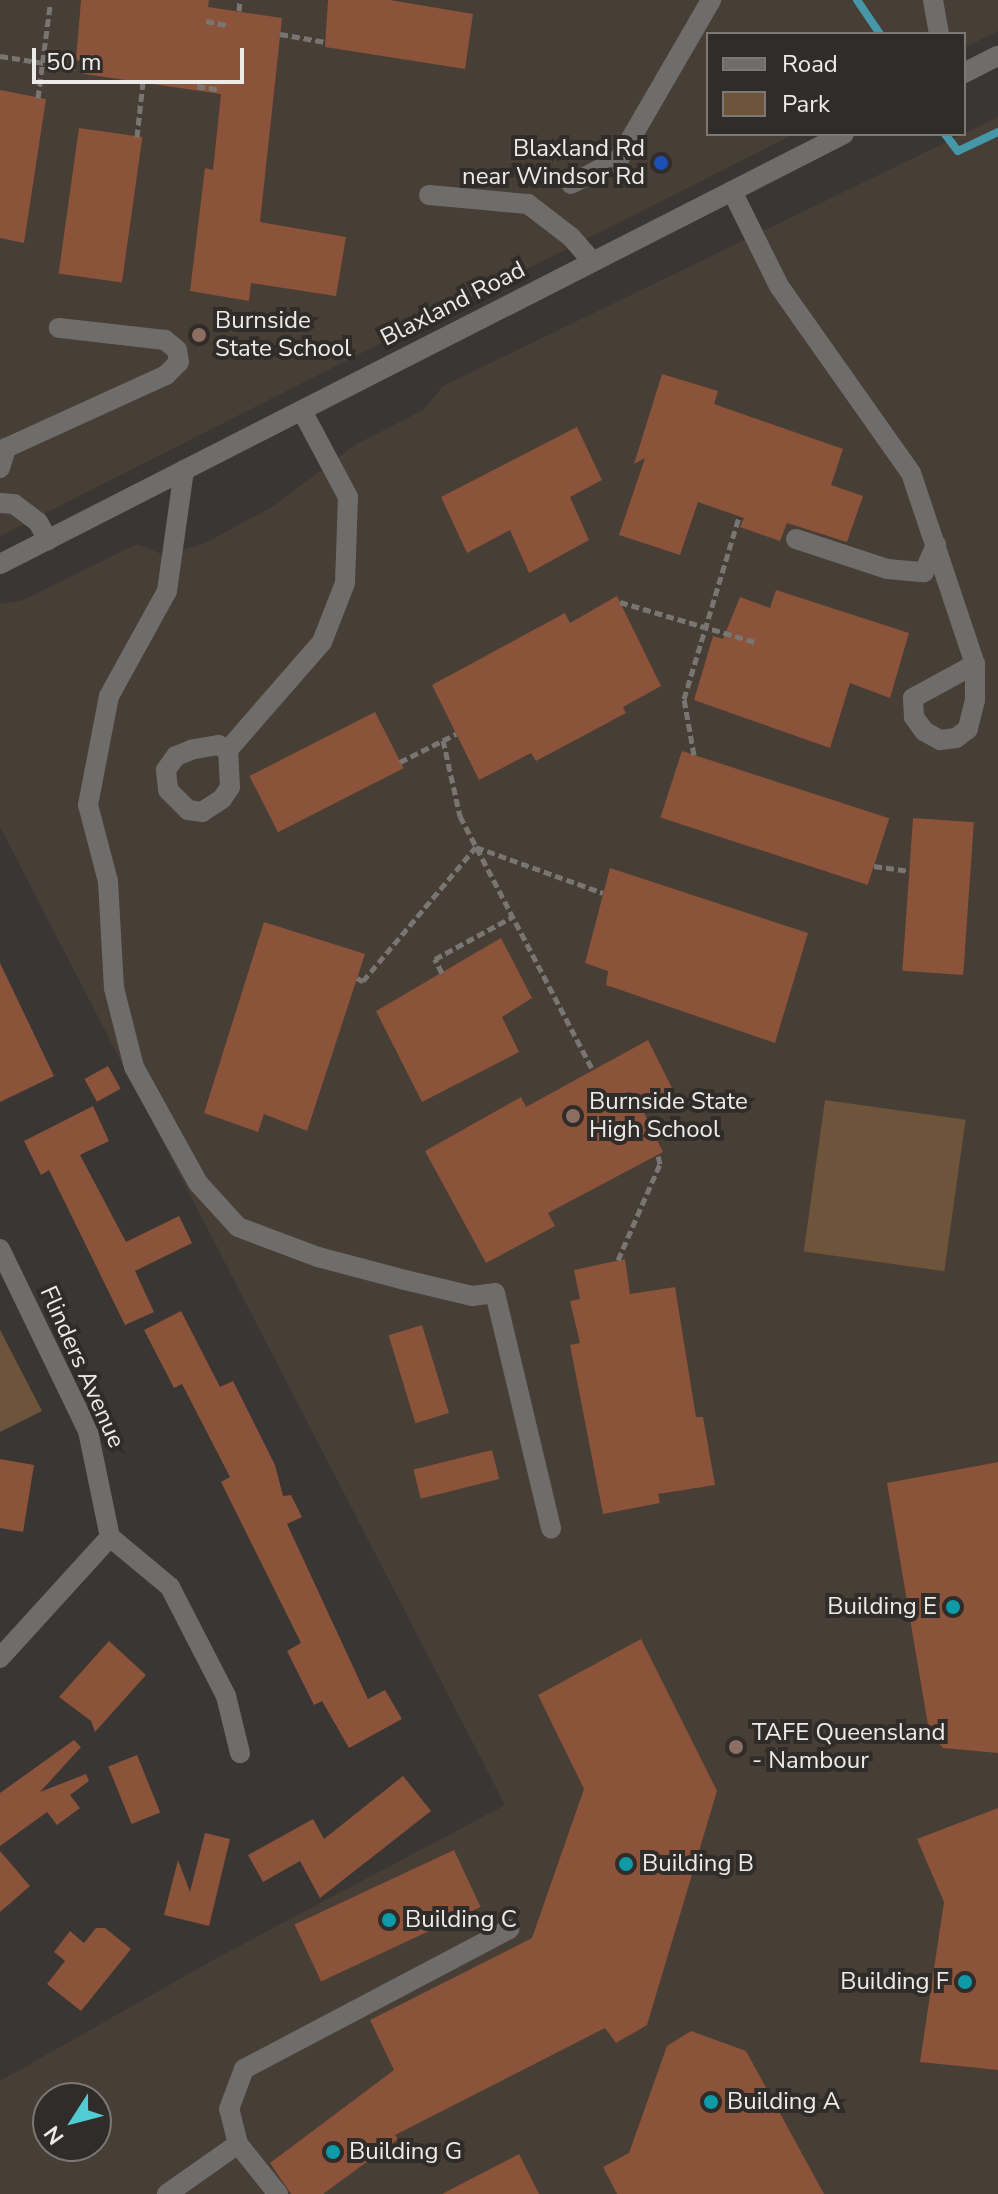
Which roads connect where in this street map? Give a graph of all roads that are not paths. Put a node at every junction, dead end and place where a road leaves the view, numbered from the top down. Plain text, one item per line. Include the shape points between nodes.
1 (711, 0) edge
2 (933, 0) edge
3 (939, 32) edge
4 (998, 56) edge
5 (966, 72) edge
6 (840, 136) edge
7 (571, 184) dead end
8 (732, 191) junction
9 (429, 195) dead end
10 (593, 262) junction
11 (59, 328) dead end
12 (302, 411) junction
13 (0, 468) edge
14 (184, 470) junction
15 (0, 503) edge
16 (796, 539) dead end
17 (48, 540) junction
18 (936, 545) junction
19 (0, 564) edge
20 (975, 664) dead end
21 (228, 750) dead end
22 (0, 1249) edge
23 (551, 1528) dead end
24 (110, 1537) junction
25 (0, 1658) edge
26 (240, 1753) dead end
27 (509, 1929) dead end
28 (238, 2144) junction
29 (167, 2194) edge
30 (278, 2194) edge

1 - 7 street via 619,159
2 - 3 street
4 - 5 street
6 - 8 street, Blaxland Road
8 - 10 street, Blaxland Road
8 - 18 street via 779,286 911,473
9 - 10 street via 528,204 571,237
10 - 12 street, Blaxland Road
11 - 13 street via 165,340 177,350 179,362 166,375 6,448
12 - 14 street, Blaxland Road
12 - 21 street via 348,497 345,583 322,642
14 - 17 street, Blaxland Road
14 - 23 street via 167,591 109,696 88,805 108,881 114,988 134,1067 198,1183 238,1227 318,1257 405,1280 472,1296 495,1293
15 - 17 street via 14,504 38,522
16 - 18 street via 887,569 924,572
17 - 19 street, Blaxland Road
18 - 20 street
22 - 24 street, Flinders Avenue via 88,1431
24 - 25 street
24 - 26 street via 170,1587 226,1696
27 - 28 street via 244,2069 229,2109
28 - 29 street
28 - 30 street

